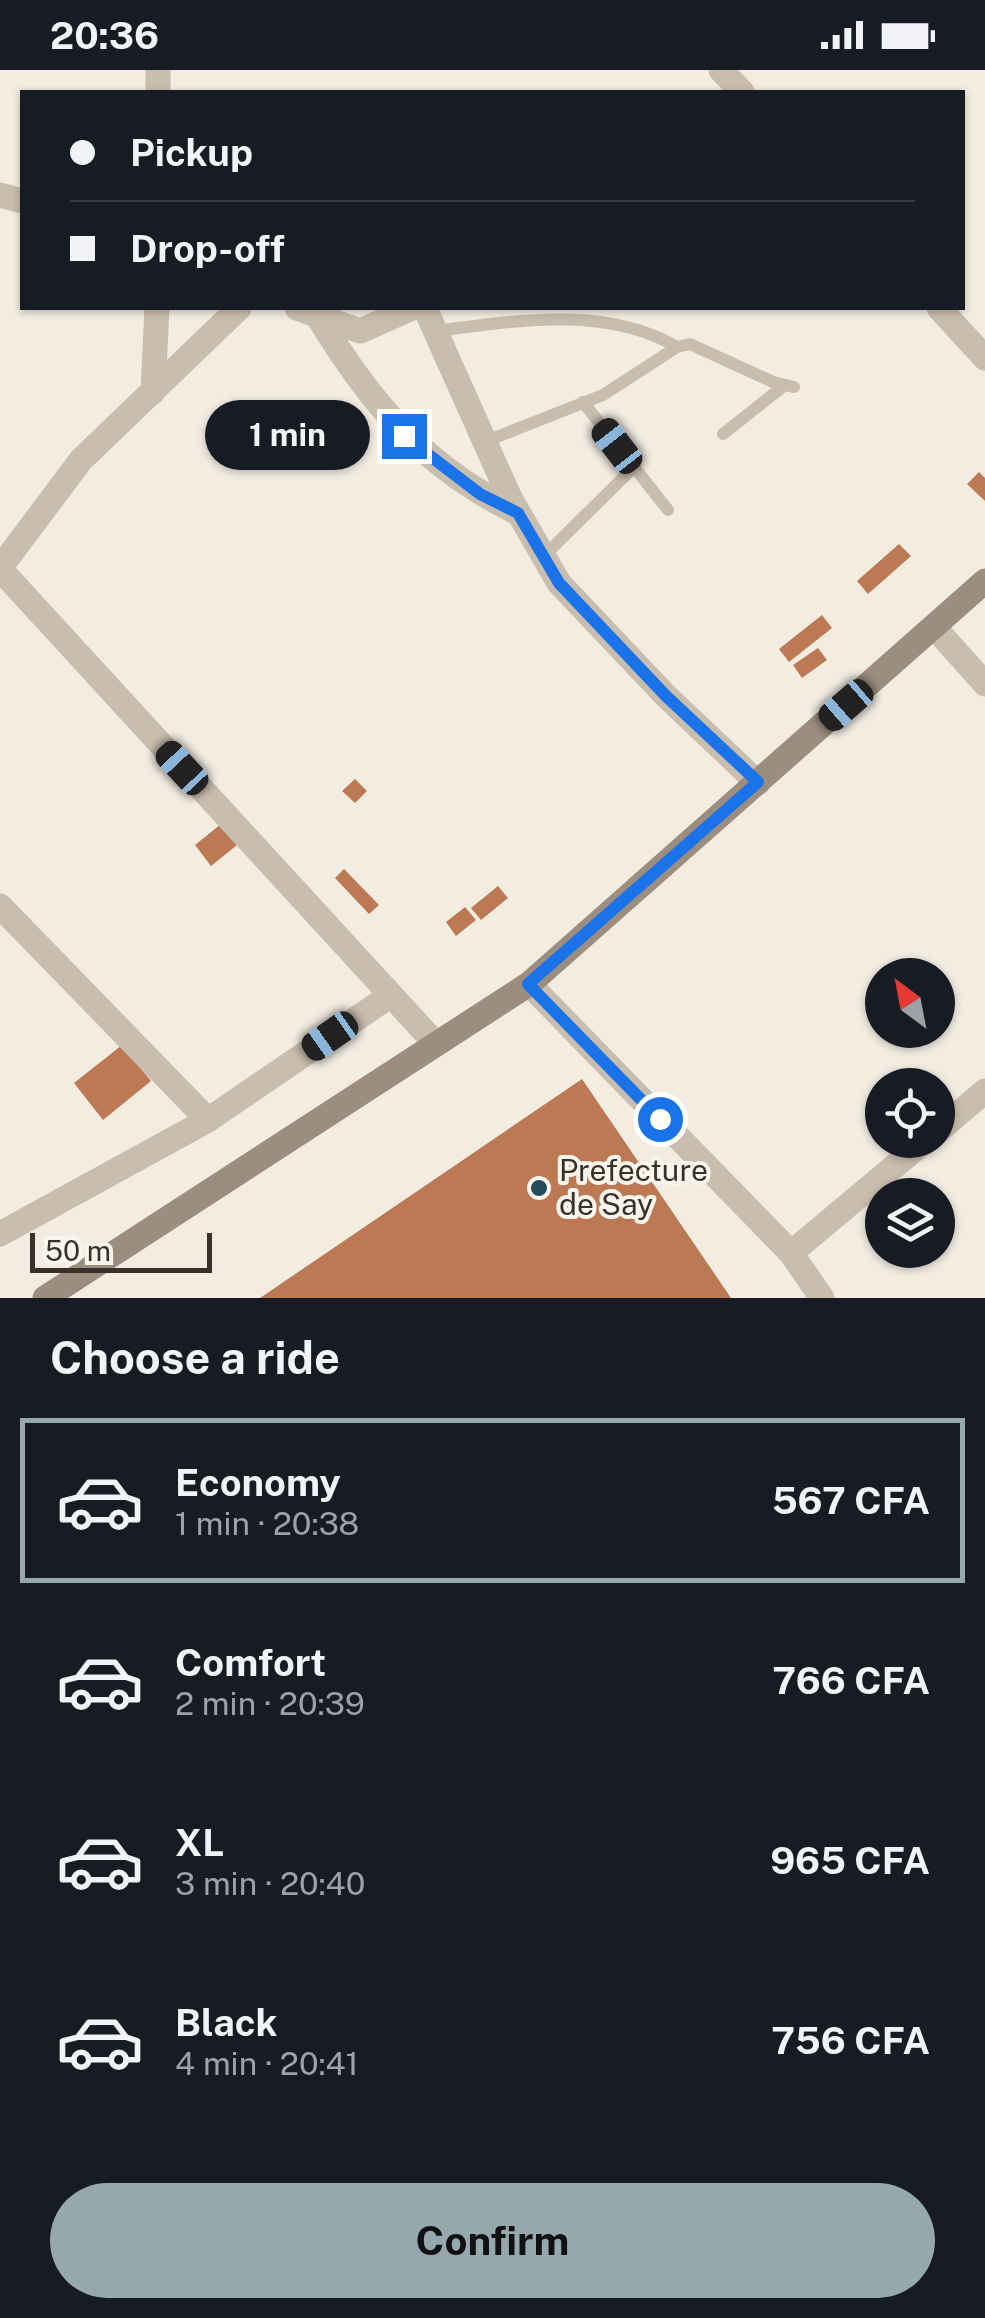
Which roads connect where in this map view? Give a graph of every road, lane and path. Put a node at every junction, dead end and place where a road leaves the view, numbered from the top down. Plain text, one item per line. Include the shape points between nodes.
1 (721, 70) edge
2 (740, 90) edge
3 (158, 310) edge
4 (237, 310) edge
5 (407, 310) edge
6 (941, 310) edge
7 (307, 311) edge
8 (430, 319) edge
9 (677, 347) junction
10 (985, 358) edge
11 (153, 392) junction
12 (583, 402) junction
13 (723, 434) dead end
14 (484, 442) junction
15 (634, 467) junction
16 (668, 510) dead end
17 (518, 513) junction
18 (544, 556) junction
19 (0, 568) edge
20 (985, 581) edge
21 (935, 628) junction
22 (985, 684) edge
23 (758, 782) junction
24 (0, 906) edge
25 (528, 984) junction
26 (391, 994) junction
27 (436, 1043) junction
28 (985, 1091) edge
29 (955, 1116) edge
30 (208, 1120) junction
31 (905, 1158) edge
32 (0, 1234) edge
33 (791, 1254) junction
34 (45, 1298) edge
35 (822, 1298) edge

1 - 2 street
3 - 11 street
4 - 11 street
5 - 7 street via 360,331
6 - 10 street
7 - 17 street via 404,436 480,494
8 - 9 lane via 605,321 648,330
8 - 14 street
9 - 12 lane
9 - 13 lane via 690,344 789,386
11 - 19 street via 81,460
12 - 14 lane
12 - 15 lane
14 - 17 street
15 - 16 lane
15 - 18 lane
17 - 18 street
18 - 23 street via 559,583 666,696
19 - 26 street
20 - 21 street
21 - 22 street
21 - 23 street
23 - 25 street
24 - 30 street
25 - 27 street
25 - 33 street
26 - 27 street
26 - 30 street
27 - 34 street
28 - 29 street
30 - 32 street
31 - 33 street
33 - 35 street

